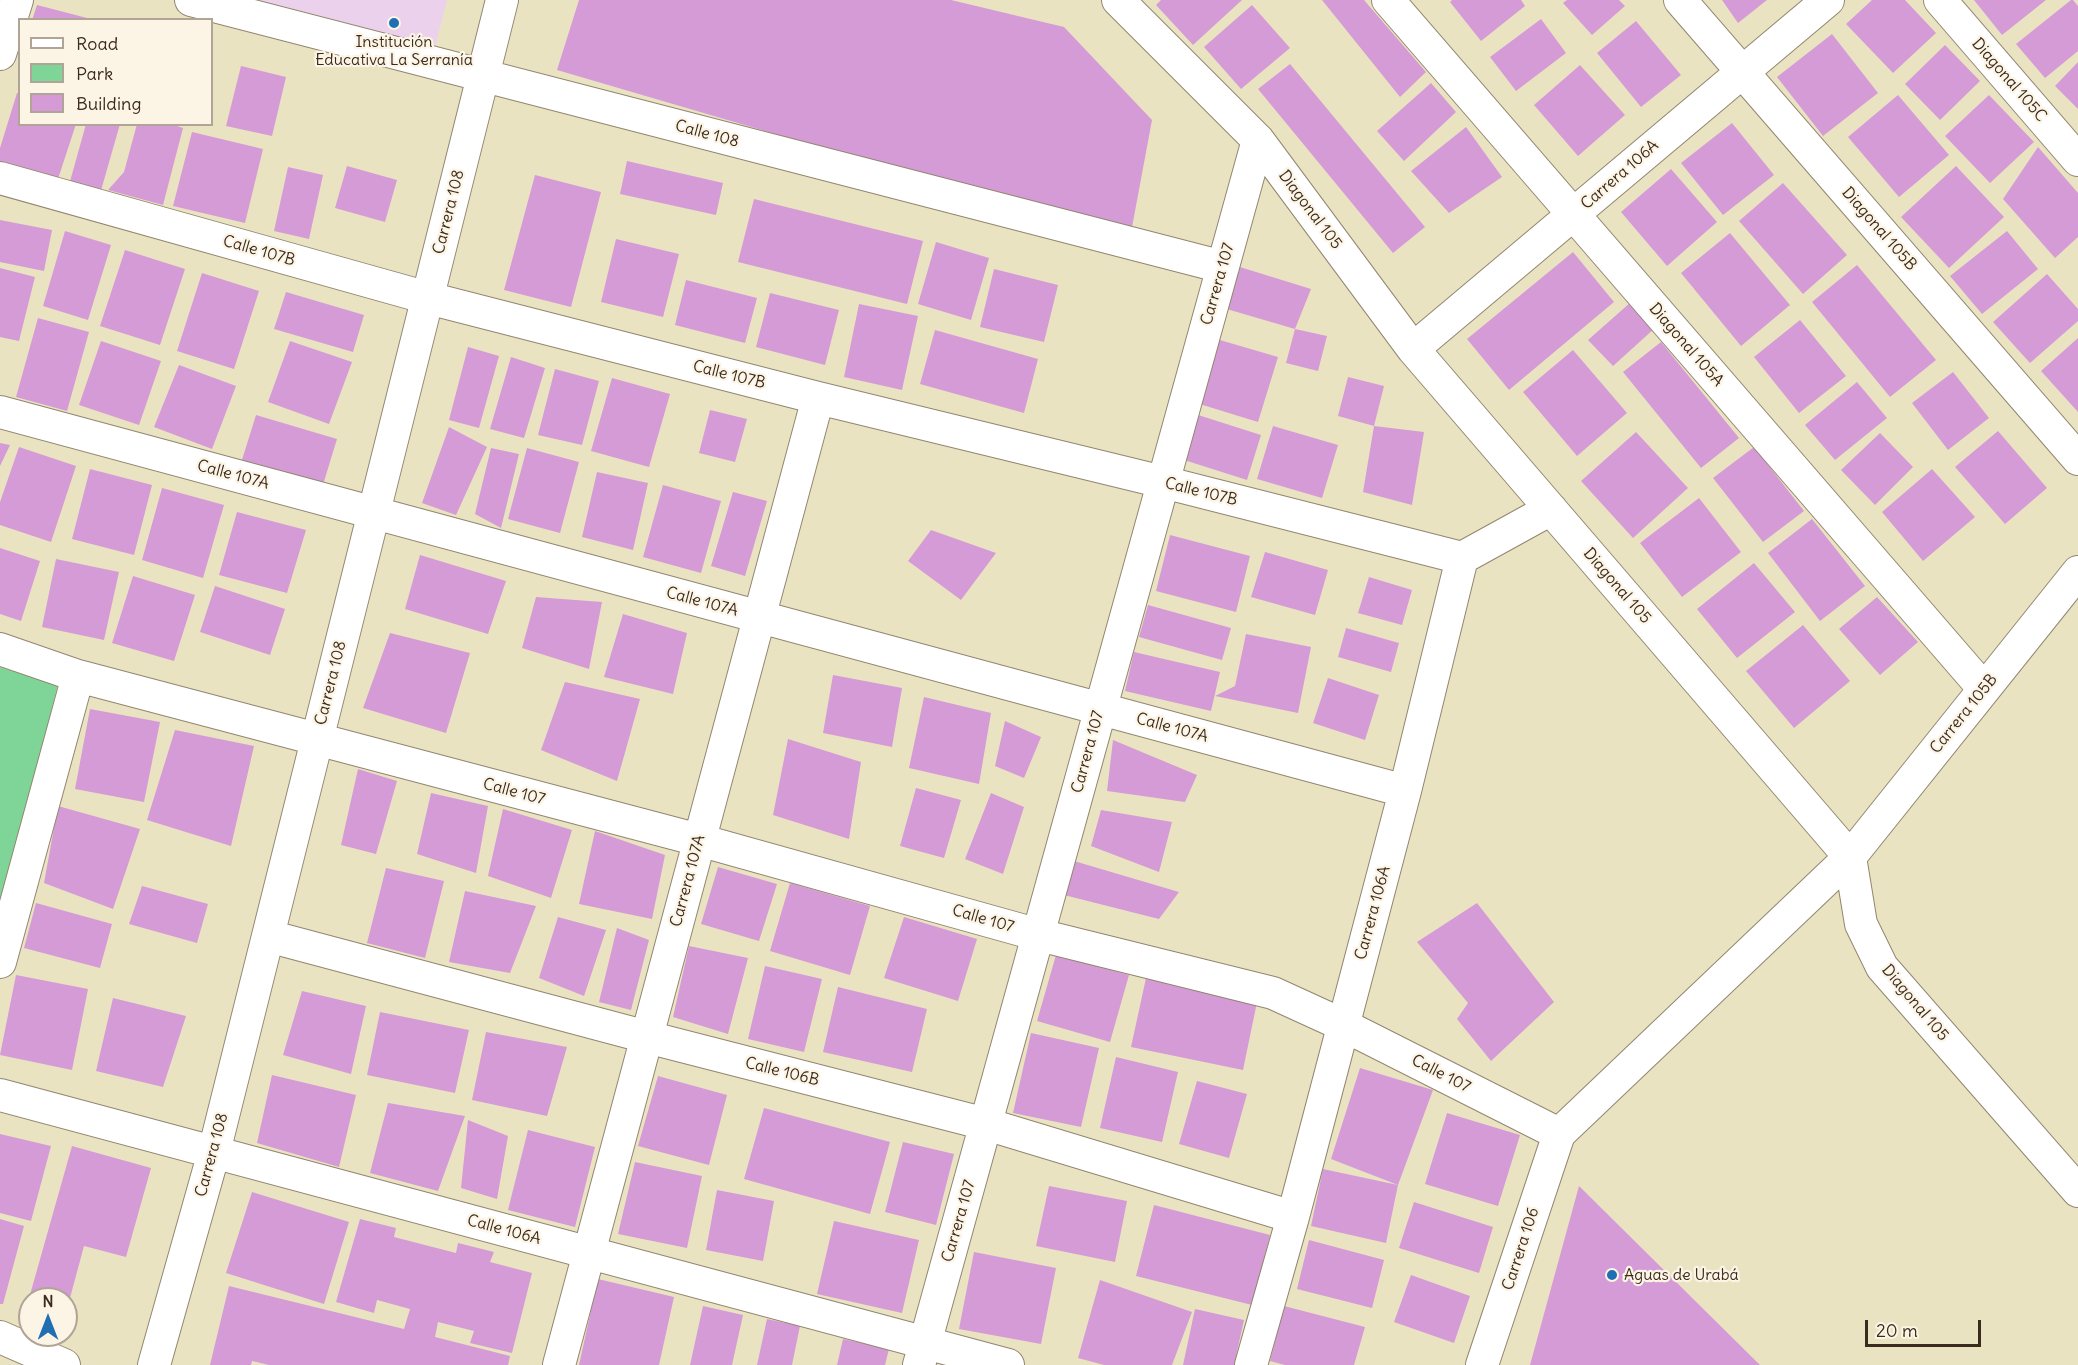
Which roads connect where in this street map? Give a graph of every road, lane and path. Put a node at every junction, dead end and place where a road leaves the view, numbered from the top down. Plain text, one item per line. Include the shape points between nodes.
1 (17, 0) edge
2 (190, 0) edge
3 (502, 0) edge
4 (1118, 0) edge
5 (1388, 0) edge
6 (1680, 0) edge
7 (1828, 0) edge
8 (1940, 0) edge
9 (0, 54) edge
10 (1741, 71) junction
11 (483, 76) junction
12 (1258, 140) junction
13 (2078, 160) edge
14 (0, 178) edge
15 (1574, 215) junction
16 (1223, 267) junction
17 (428, 298) junction
18 (1413, 349) junction
19 (818, 398) junction
20 (0, 412) edge
21 (2078, 459) edge
22 (1163, 482) junction
23 (1551, 509) junction
24 (373, 513) junction
25 (1462, 558) junction
26 (2078, 572) edge
27 (758, 616) junction
28 (0, 649) edge
29 (78, 676) junction
30 (1984, 689) junction
31 (1100, 709) junction
32 (317, 740) junction
33 (1405, 791) junction
34 (699, 840) junction
35 (1850, 857) junction
36 (4, 930) edge
37 (1039, 935) junction
38 (268, 936) junction
39 (0, 962) edge
40 (1343, 1025) junction
41 (647, 1038) junction
42 (0, 1095) edge
43 (986, 1124) junction
44 (1559, 1134) junction
45 (214, 1152) junction
46 (2078, 1191) edge
47 (1293, 1217) junction
48 (589, 1253) junction
49 (0, 1337) edge
50 (922, 1354) edge
51 (64, 1365) edge
52 (154, 1365) edge
53 (559, 1365) edge
54 (1008, 1365) edge
55 (1251, 1365) edge
56 (1482, 1365) edge

1 - 9 street
2 - 11 street, Calle 108
3 - 11 street, Carrera 108
4 - 12 street, Diagonal 105
5 - 15 street, Diagonal 105A
6 - 10 street, Diagonal 105B
7 - 10 street, Carrera 106A
8 - 13 street, Diagonal 105C
10 - 15 street, Carrera 106A
10 - 21 street, Diagonal 105B
11 - 16 street, Calle 108
11 - 17 street, Carrera 108
12 - 16 street, Carrera 107
12 - 18 street, Diagonal 105
14 - 17 street, Calle 107B
15 - 18 street, Carrera 106A
15 - 30 street, Diagonal 105A
16 - 22 street, Carrera 107
17 - 19 street, Calle 107B
17 - 24 street, Carrera 108
18 - 23 street, Diagonal 105
19 - 22 street, Calle 107B
19 - 27 street, Carrera 107A
20 - 24 street, Calle 107A
22 - 25 street, Calle 107B
22 - 31 street, Carrera 107
23 - 25 street
23 - 35 street, Diagonal 105
24 - 27 street, Calle 107A
24 - 32 street, Carrera 108
25 - 33 street, Carrera 106A
26 - 30 street, Carrera 105B
27 - 31 street, Calle 107A
27 - 34 street, Carrera 107A
28 - 29 street, Calle 107
29 - 32 street, Calle 107
29 - 36 street
30 - 35 street, Carrera 105B
31 - 33 street, Calle 107A
31 - 37 street, Carrera 107
32 - 34 street, Calle 107
32 - 38 street, Carrera 108
33 - 40 street, Carrera 106A
34 - 37 street, Calle 107
34 - 41 street, Carrera 107A
35 - 44 street
35 - 46 street, Diagonal 105 via 1861,924 1882,967
36 - 39 street
37 - 40 street, Calle 107 via 1274,993
37 - 43 street, Carrera 107
38 - 41 street, Calle 106B
38 - 45 street, Carrera 108
40 - 44 street, Calle 107
40 - 47 street, Carrera 106A
41 - 43 street, Calle 106B
41 - 48 street, Carrera 107A
42 - 45 street, Calle 106A
43 - 47 street, Calle 106B
43 - 50 street, Carrera 107
44 - 56 street, Carrera 106
45 - 48 street, Calle 106A
45 - 52 street, Carrera 108
47 - 55 street, Carrera 106A
48 - 50 street, Calle 106A
48 - 53 street, Carrera 107A
49 - 51 street
50 - 54 street, Calle 106A

